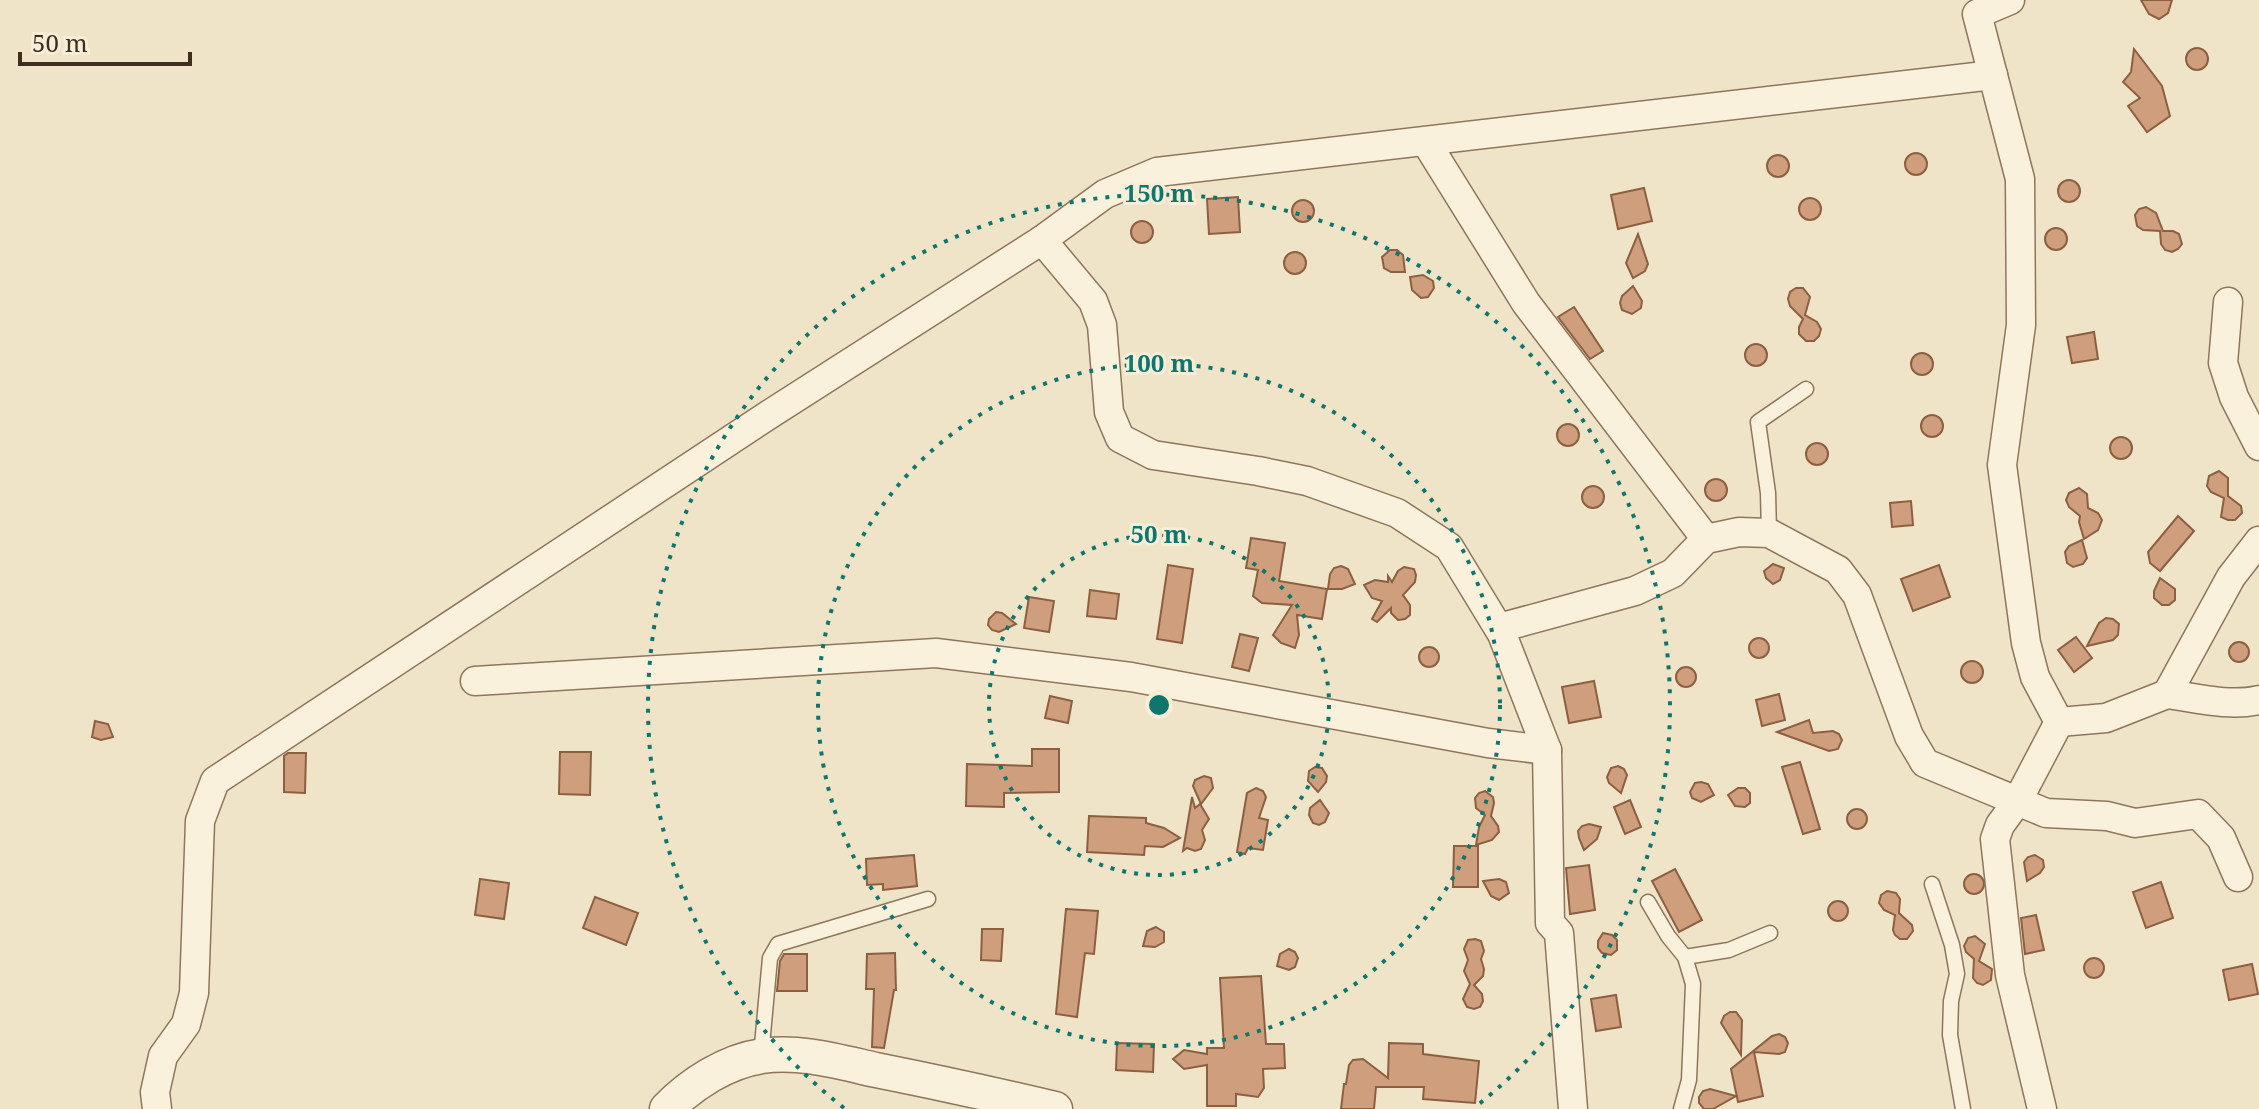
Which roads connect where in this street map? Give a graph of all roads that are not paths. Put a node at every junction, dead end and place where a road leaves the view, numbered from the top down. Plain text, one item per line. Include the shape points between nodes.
1 (2010, 0) edge
2 (1993, 75) junction
3 (1426, 142) junction
4 (1042, 240) junction
5 (2228, 302) dead end
6 (1806, 389) dead end
7 (2259, 446) edge
8 (1769, 533) junction
9 (1706, 539) junction
10 (2259, 541) edge
11 (1499, 628) junction
12 (475, 681) dead end
13 (2167, 694) junction
14 (2259, 700) edge
15 (2059, 722) junction
16 (1547, 750) junction
17 (2017, 802) junction
18 (2238, 877) dead end
19 (1932, 884) dead end
20 (928, 899) dead end
21 (1648, 902) dead end
22 (1770, 933) dead end
23 (1685, 957) junction
24 (761, 1056) junction
25 (157, 1109) edge
26 (667, 1109) edge
27 (1055, 1109) edge
28 (1573, 1109) edge
29 (1681, 1109) edge
30 (1963, 1109) edge
31 (2042, 1109) edge

1 - 2 street via 1977,14
2 - 3 street
2 - 15 street via 2020,179 2021,325 2002,465 2026,643 2035,677
3 - 4 street via 1157,172 1105,194
3 - 9 street via 1526,303
4 - 11 street via 1093,301 1102,325 1109,412 1120,438 1153,455 1307,481 1397,513 1449,547
4 - 25 street via 215,781 200,821 194,993 186,1024 163,1056
5 - 7 street via 2223,363
6 - 8 lane via 1758,422
8 - 9 street
8 - 17 street via 1838,570 1857,595 1909,736 1925,763
9 - 11 street via 1673,573 1635,591
10 - 13 street via 2231,577
11 - 16 street
12 - 16 street via 936,653 1131,677
13 - 14 street via 2212,701
13 - 15 street via 2106,718
15 - 17 street
16 - 28 street via 1550,923 1559,933
17 - 18 street via 2046,813 2135,823 2198,814 2221,838
17 - 31 street via 1995,839 2010,975
19 - 30 lane via 1957,974 1950,1035
20 - 24 lane via 778,944 770,958
21 - 23 lane
22 - 23 lane via 1729,950
23 - 29 lane via 1693,984 1689,1080
24 - 26 street via 712,1075
24 - 27 street via 855,1066

